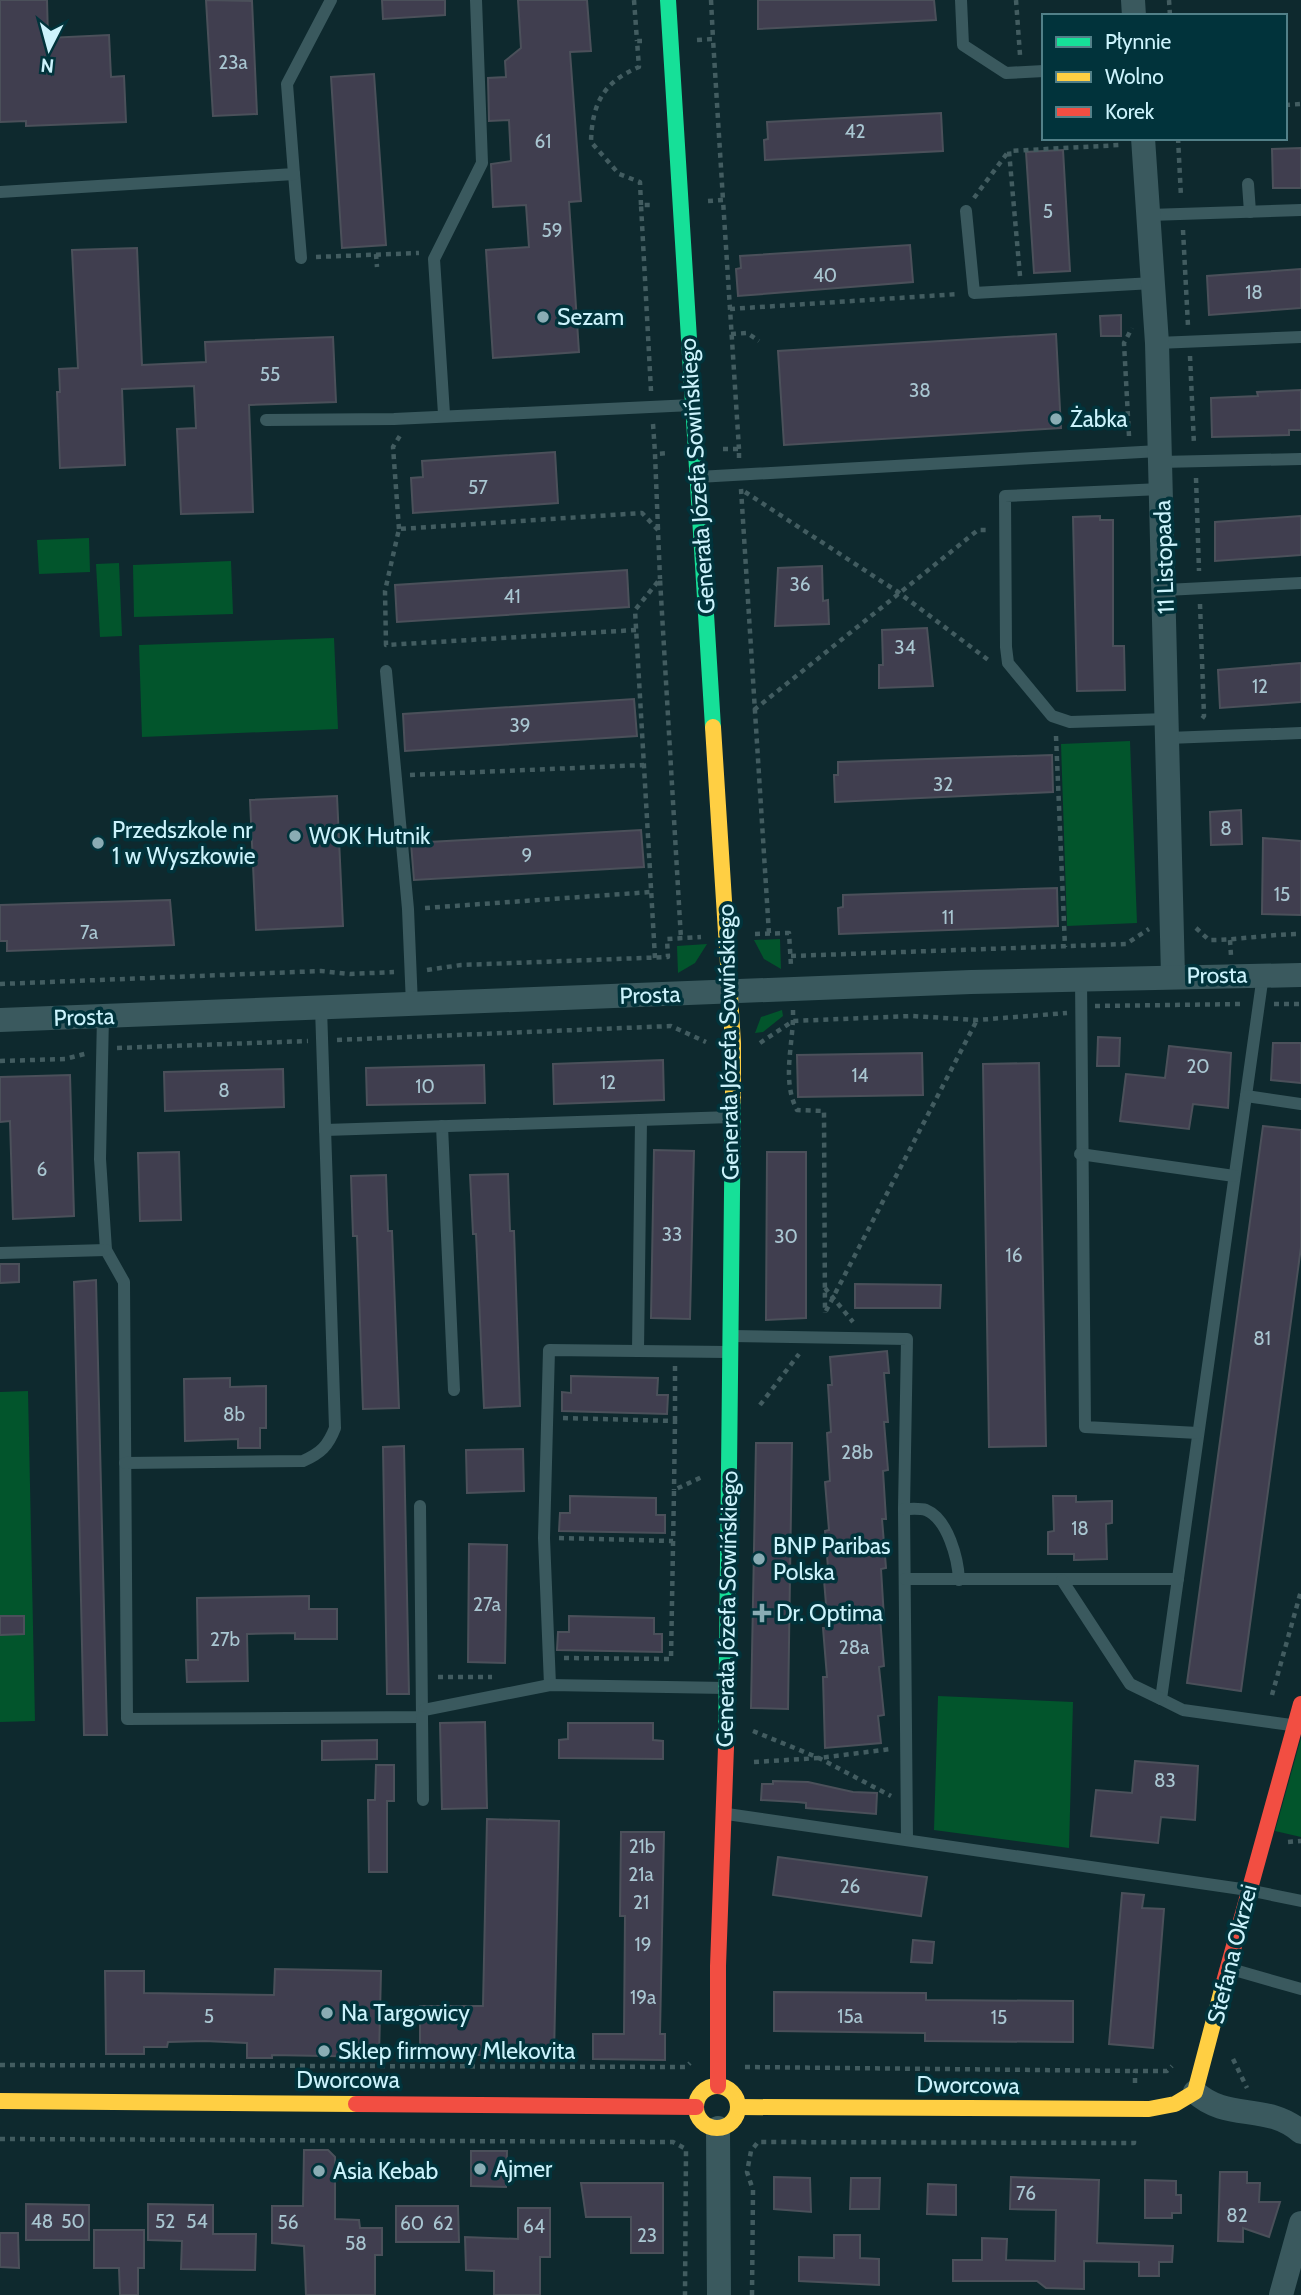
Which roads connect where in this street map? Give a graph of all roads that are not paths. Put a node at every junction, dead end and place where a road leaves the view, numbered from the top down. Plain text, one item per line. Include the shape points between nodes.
1 (331, 0) edge
2 (475, 0) edge
3 (668, 0) edge
4 (961, 0) edge
5 (1042, 71) edge
6 (1132, 142) edge
7 (294, 174) junction
8 (1248, 184) dead end
9 (0, 192) edge
10 (1301, 210) edge
11 (966, 211) road end
12 (1250, 212) junction
13 (1149, 215) junction
14 (301, 258) road end
15 (1153, 283) junction
16 (1301, 337) edge
17 (1157, 343) junction
18 (692, 405) junction
19 (444, 414) junction
20 (266, 420) dead end
21 (1159, 456) junction
22 (1301, 459) edge
23 (697, 477) junction
24 (1161, 489) junction
25 (1301, 583) edge
26 (1166, 590) junction
27 (386, 671) dead end
28 (1176, 731) junction
29 (1301, 733) edge
30 (1263, 975) junction
31 (1301, 975) edge
32 (1173, 976) junction
33 (1081, 978) junction
34 (731, 992) junction
35 (412, 1005) junction
36 (321, 1008) junction
37 (103, 1016) junction
38 (0, 1020) edge
39 (1245, 1096) junction
40 (1301, 1104) edge
41 (732, 1117) junction
42 (641, 1120) junction
43 (442, 1126) junction
44 (325, 1130) junction
45 (1080, 1154) junction
46 (1234, 1176) junction
47 (106, 1250) junction
48 (0, 1253) edge
49 (730, 1344) junction
50 (638, 1351) junction
51 (454, 1391) dead end
52 (1198, 1433) junction
53 (125, 1463) junction
54 (420, 1506) dead end
55 (904, 1509) junction
56 (905, 1579) junction
57 (1178, 1579) junction
58 (959, 1580) junction
59 (1062, 1580) junction
60 (550, 1685) junction
61 (728, 1688) junction
62 (1161, 1699) junction
63 (1301, 1704) edge
64 (423, 1713) junction
65 (1294, 1726) junction
66 (423, 1800) dead end
67 (725, 1814) junction
68 (907, 1839) junction
69 (1248, 1889) junction
70 (1301, 1901) edge
71 (1227, 1968) junction
72 (1301, 1989) edge
73 (718, 2086) junction
74 (1195, 2092) junction
75 (0, 2101) edge
76 (696, 2106) junction
77 (738, 2107) junction
78 (718, 2128) junction
79 (1301, 2132) edge
80 (1301, 2223) edge
81 (719, 2295) edge
82 (1281, 2295) edge

1 - 7 lane via 287,84
2 - 19 lane via 482,163 434,259
3 - 18 street, Generała Józefa Sowińskiego
4 - 5 lane via 962,45 1006,73
6 - 13 street, 11 Listopada
7 - 9 lane
7 - 14 lane
8 - 12 lane
10 - 12 lane
11 - 15 lane via 974,293
12 - 13 lane
13 - 15 street, 11 Listopada
15 - 17 street, 11 Listopada
16 - 17 lane
17 - 21 street, 11 Listopada
18 - 19 lane
18 - 23 street, Generała Józefa Sowińskiego
19 - 20 lane
21 - 22 lane via 1195,461
21 - 23 lane
21 - 24 street, 11 Listopada
23 - 34 street, Generała Józefa Sowińskiego
24 - 26 street, 11 Listopada
24 - 28 lane via 1005,496 1008,663 1052,716 1070,722
25 - 26 lane
26 - 28 street, 11 Listopada
27 - 35 lane
28 - 29 lane
28 - 32 street, 11 Listopada
30 - 31 street, Prosta
30 - 32 street, Prosta
30 - 39 lane
32 - 33 street, Prosta
33 - 34 street, Prosta
33 - 45 lane
34 - 35 street, Prosta
34 - 41 street, Generała Józefa Sowińskiego
35 - 36 street, Prosta
36 - 37 street, Prosta
36 - 44 lane
37 - 38 street, Prosta
37 - 47 lane via 100,1158
39 - 40 lane
39 - 46 lane
41 - 42 lane
41 - 49 street, Generała Józefa Sowińskiego
42 - 43 lane
42 - 50 lane
43 - 44 lane
43 - 51 lane
44 - 53 lane via 335,1428 330,1440 323,1451 303,1461
45 - 46 lane
45 - 52 lane via 1085,1427
46 - 52 lane
47 - 48 lane
47 - 53 lane via 124,1282
49 - 50 lane via 675,1352
49 - 55 lane via 813,1337 907,1339
49 - 61 street, Generała Józefa Sowińskiego
50 - 60 lane via 549,1350 544,1538
52 - 57 lane
53 - 64 lane via 127,1719
54 - 64 lane
55 - 56 lane
55 - 58 lane via 925,1509 939,1518 958,1562
56 - 58 lane
56 - 68 lane
57 - 59 lane
57 - 62 lane
58 - 59 lane
59 - 62 lane via 1130,1684
60 - 61 lane
60 - 64 lane
61 - 67 street, Generała Józefa Sowińskiego
62 - 65 lane via 1183,1710
63 - 65 street, Stefana Okrzei
64 - 66 lane
65 - 69 street, Stefana Okrzei
67 - 68 lane
67 - 73 street, Generała Józefa Sowińskiego
68 - 69 lane
69 - 70 lane
69 - 71 street, Stefana Okrzei
71 - 72 lane
71 - 74 street, Stefana Okrzei
73 - 76 street via 702,2091
73 - 77 street via 730,2090
74 - 77 street, Dworcowa via 1175,2104 1149,2109
74 - 79 street via 1210,2106 1279,2118
75 - 76 street, Dworcowa
76 - 78 street via 700,2119
77 - 78 street via 730,2123
78 - 81 street
80 - 82 street

